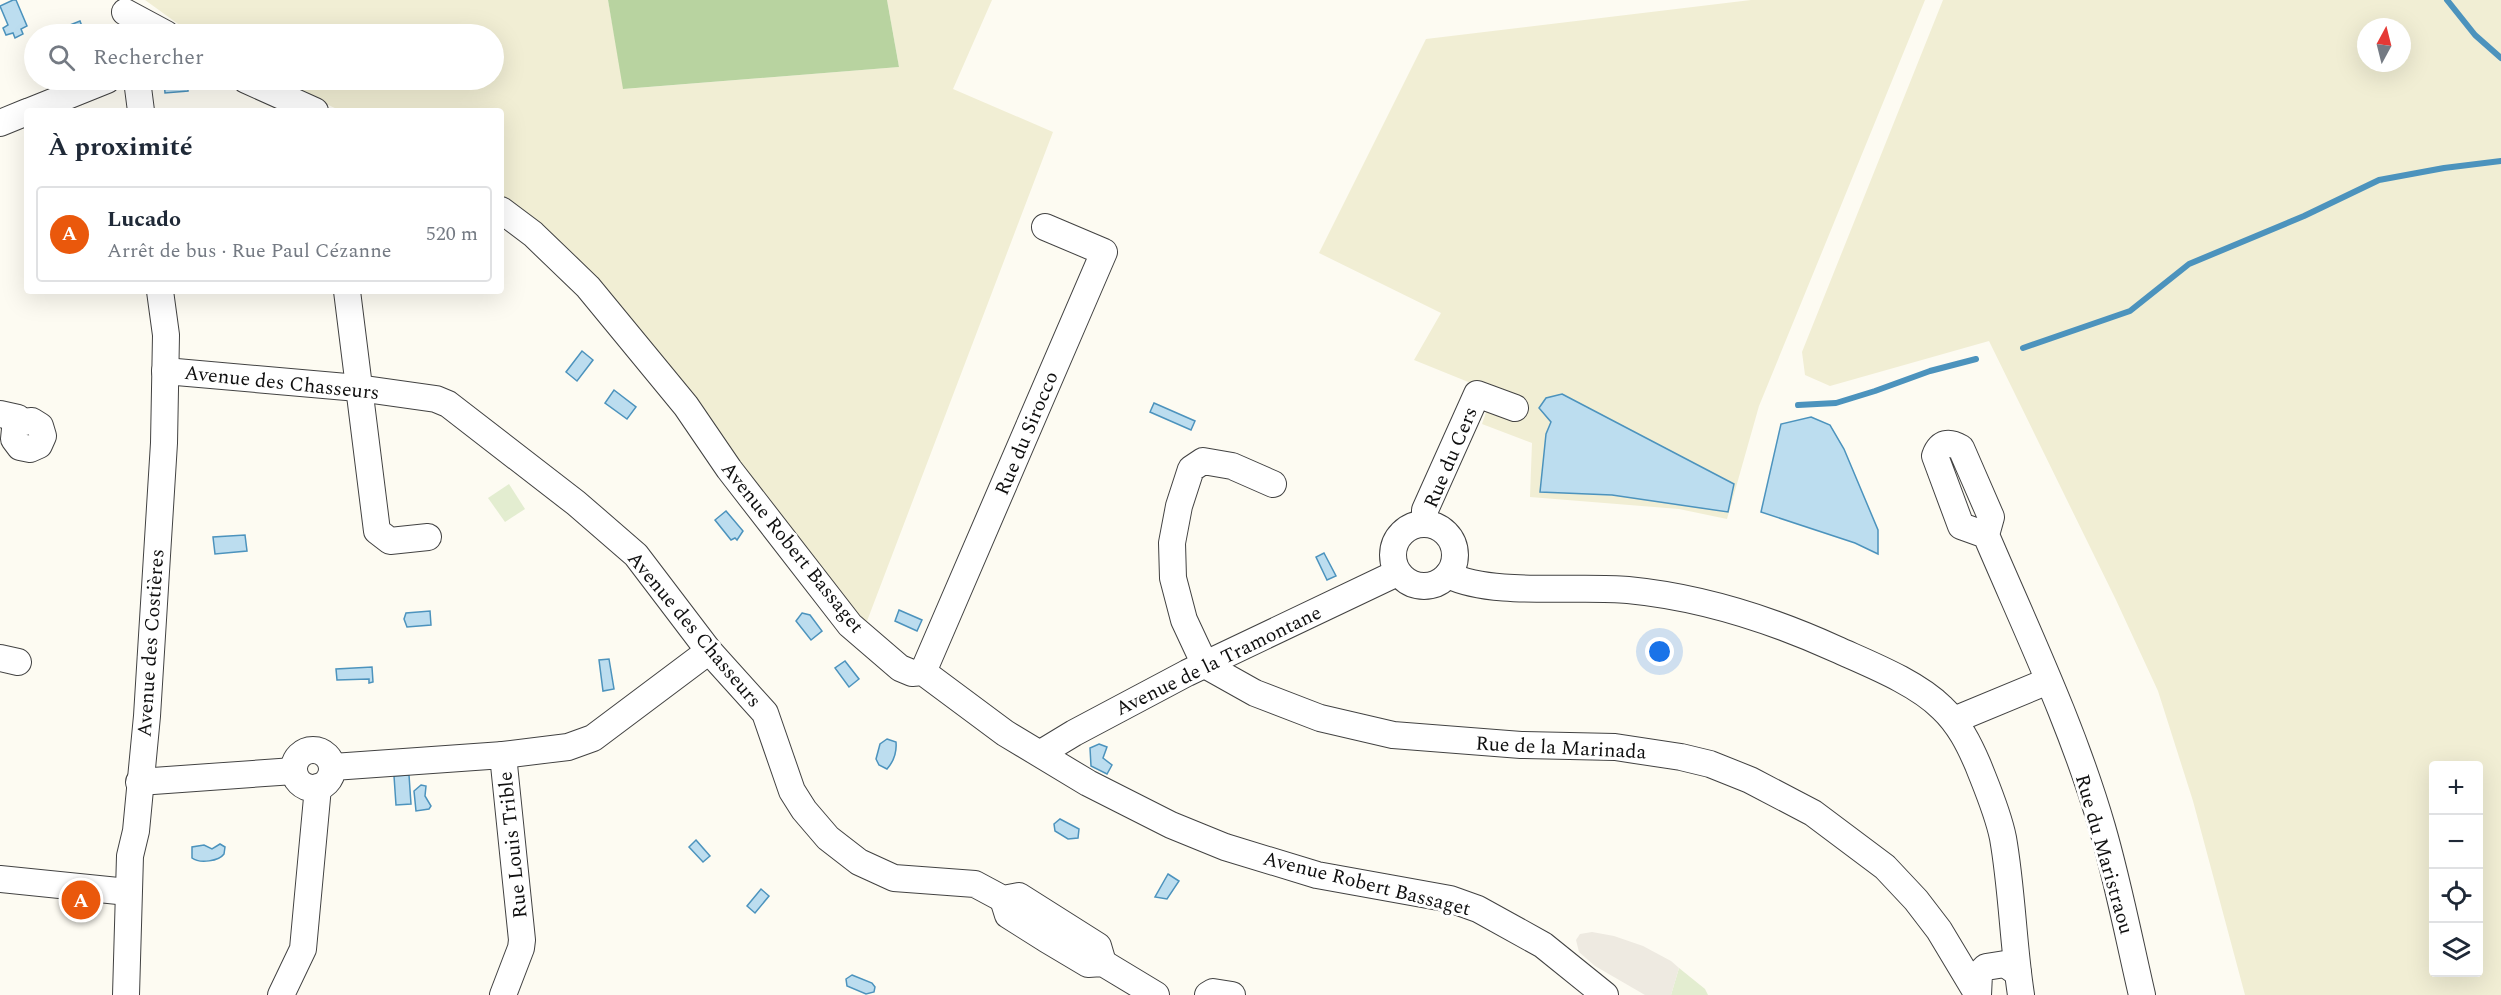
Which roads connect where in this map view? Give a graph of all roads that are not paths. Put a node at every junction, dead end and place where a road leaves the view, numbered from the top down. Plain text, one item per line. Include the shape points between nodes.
1 (126, 15) edge
2 (145, 24) edge
3 (83, 90) edge
4 (138, 90) edge
5 (268, 90) edge
6 (39, 108) edge
7 (141, 108) edge
8 (308, 108) edge
9 (24, 114) edge
10 (0, 123) edge
11 (504, 212) edge
12 (1045, 227) dead end
13 (160, 294) edge
14 (347, 294) edge
15 (165, 370) junction
16 (358, 388) junction
17 (1515, 408) dead end
18 (1273, 484) dead end
19 (1425, 524) junction
20 (1986, 536) dead end
21 (428, 537) dead end
22 (1397, 573) junction
23 (1448, 575) junction
24 (710, 651) junction
25 (1204, 666) junction
26 (923, 672) junction
27 (2048, 681) junction
28 (1954, 720) junction
29 (1041, 753) junction
30 (503, 755) junction
31 (333, 766) junction
32 (294, 771) junction
33 (139, 782) junction
34 (318, 787) junction
35 (0, 879) edge
36 (128, 892) junction
37 (2019, 984) edge
38 (126, 995) edge
39 (281, 995) edge
40 (503, 995) edge
41 (1156, 995) edge
42 (1208, 995) edge
43 (1232, 995) edge
44 (1605, 995) edge
45 (1978, 995) edge
46 (2142, 995) edge

1 - 2 street
3 - 6 street
4 - 7 street
5 - 8 street
9 - 10 street
11 - 26 street, Avenue Robert Bassaget via 533,234 588,287 686,406 729,470 850,625 900,668
12 - 26 street, Rue du Sirocco via 1104,252
13 - 15 street, Avenue des Costières via 166,335
14 - 16 street
15 - 16 street, Avenue des Chasseurs
15 - 33 street, Avenue des Costières via 148,705
16 - 21 street via 377,531 390,541
16 - 24 street, Avenue des Chasseurs via 448,404 636,555
17 - 19 street, Rue du Cers via 1477,394 1425,510
18 - 25 street via 1232,466 1203,461 1191,469 1172,543 1173,578 1184,620
19 - 22 street via 1414,525 1398,538 1392,555
19 - 23 street via 1444,531 1454,547 1455,557
20 - 27 street, Rue du Maristraou
22 - 23 street via 1422,587 1441,582
22 - 25 street, Avenue de la Tramontane
23 - 28 street via 1468,583 1628,590 1721,606 1803,634 1867,663 1930,697
24 - 30 street via 592,738 568,747
24 - 41 street, Avenue des Chasseurs via 765,713 792,791 804,810 828,838 859,862 894,878 975,884 1003,899 1008,915 1088,964 1103,963
25 - 29 street, Avenue de la Tramontane
25 - 45 street, Rue de la Marinada via 1255,693 1320,718 1393,735 1521,745 1615,747 1710,764 1750,780 1813,813 1885,867 1939,930
26 - 29 street, Avenue Robert Bassaget via 1005,733
27 - 28 street
27 - 46 street, Rue du Maristraou via 2102,826
28 - 37 street via 1985,783 2002,836
29 - 44 street, Avenue Robert Bassaget via 1127,804 1225,847 1317,875 1450,899 1478,909 1543,945
30 - 31 street, Rue Louis Trible
30 - 40 street, Rue Louis Trible via 522,940
31 - 32 street via 323,752 311,749 297,759
31 - 34 street via 328,782
32 - 33 street
32 - 34 street via 305,786
33 - 36 street, Avenue des Costières
34 - 39 street via 303,949
35 - 36 street
36 - 38 street, Avenue des Costières
37 - 45 street via 2005,964 1986,968 1979,974
42 - 43 street

